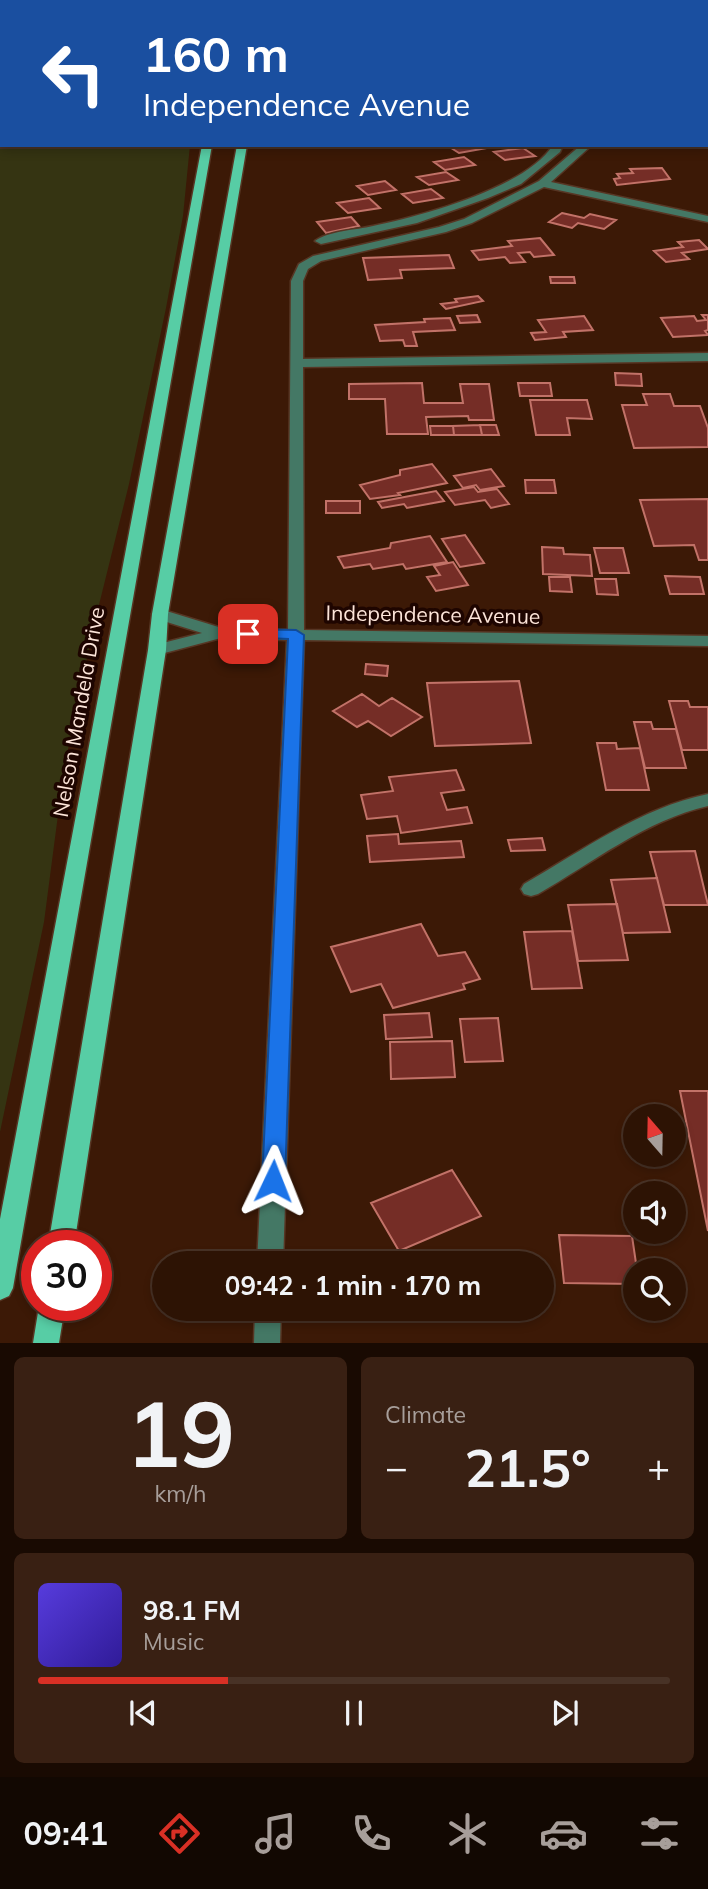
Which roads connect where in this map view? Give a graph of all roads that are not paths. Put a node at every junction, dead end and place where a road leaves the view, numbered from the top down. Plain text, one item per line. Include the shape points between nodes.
1 (207, 147) edge
2 (242, 147) edge
3 (557, 147) edge
4 (585, 147) edge
5 (543, 183) junction
6 (708, 219) edge
7 (321, 241) dead end
8 (708, 357) edge
9 (295, 363) junction
10 (160, 614) junction
11 (225, 634) junction
12 (296, 635) junction
13 (708, 641) edge
14 (157, 650) junction
15 (708, 800) edge
16 (531, 889) dead end
17 (64, 1230) edge
18 (271, 1251) edge
19 (0, 1288) edge
20 (50, 1321) edge
21 (268, 1321) edge
22 (46, 1343) edge
23 (267, 1343) edge

1 - 19 main road, Nelson Mandela Drive
2 - 10 main road
3 - 7 street via 517,182 484,196 413,221
4 - 5 street
5 - 6 street
5 - 9 street via 468,221 317,258 303,267 297,281
8 - 9 street
9 - 12 street
10 - 11 street, Independence Avenue
10 - 14 main road
11 - 12 street, Independence Avenue
11 - 14 street
12 - 13 street, Independence Avenue
12 - 18 street
14 - 17 main road
15 - 16 street via 662,814
20 - 22 main road
21 - 23 street

